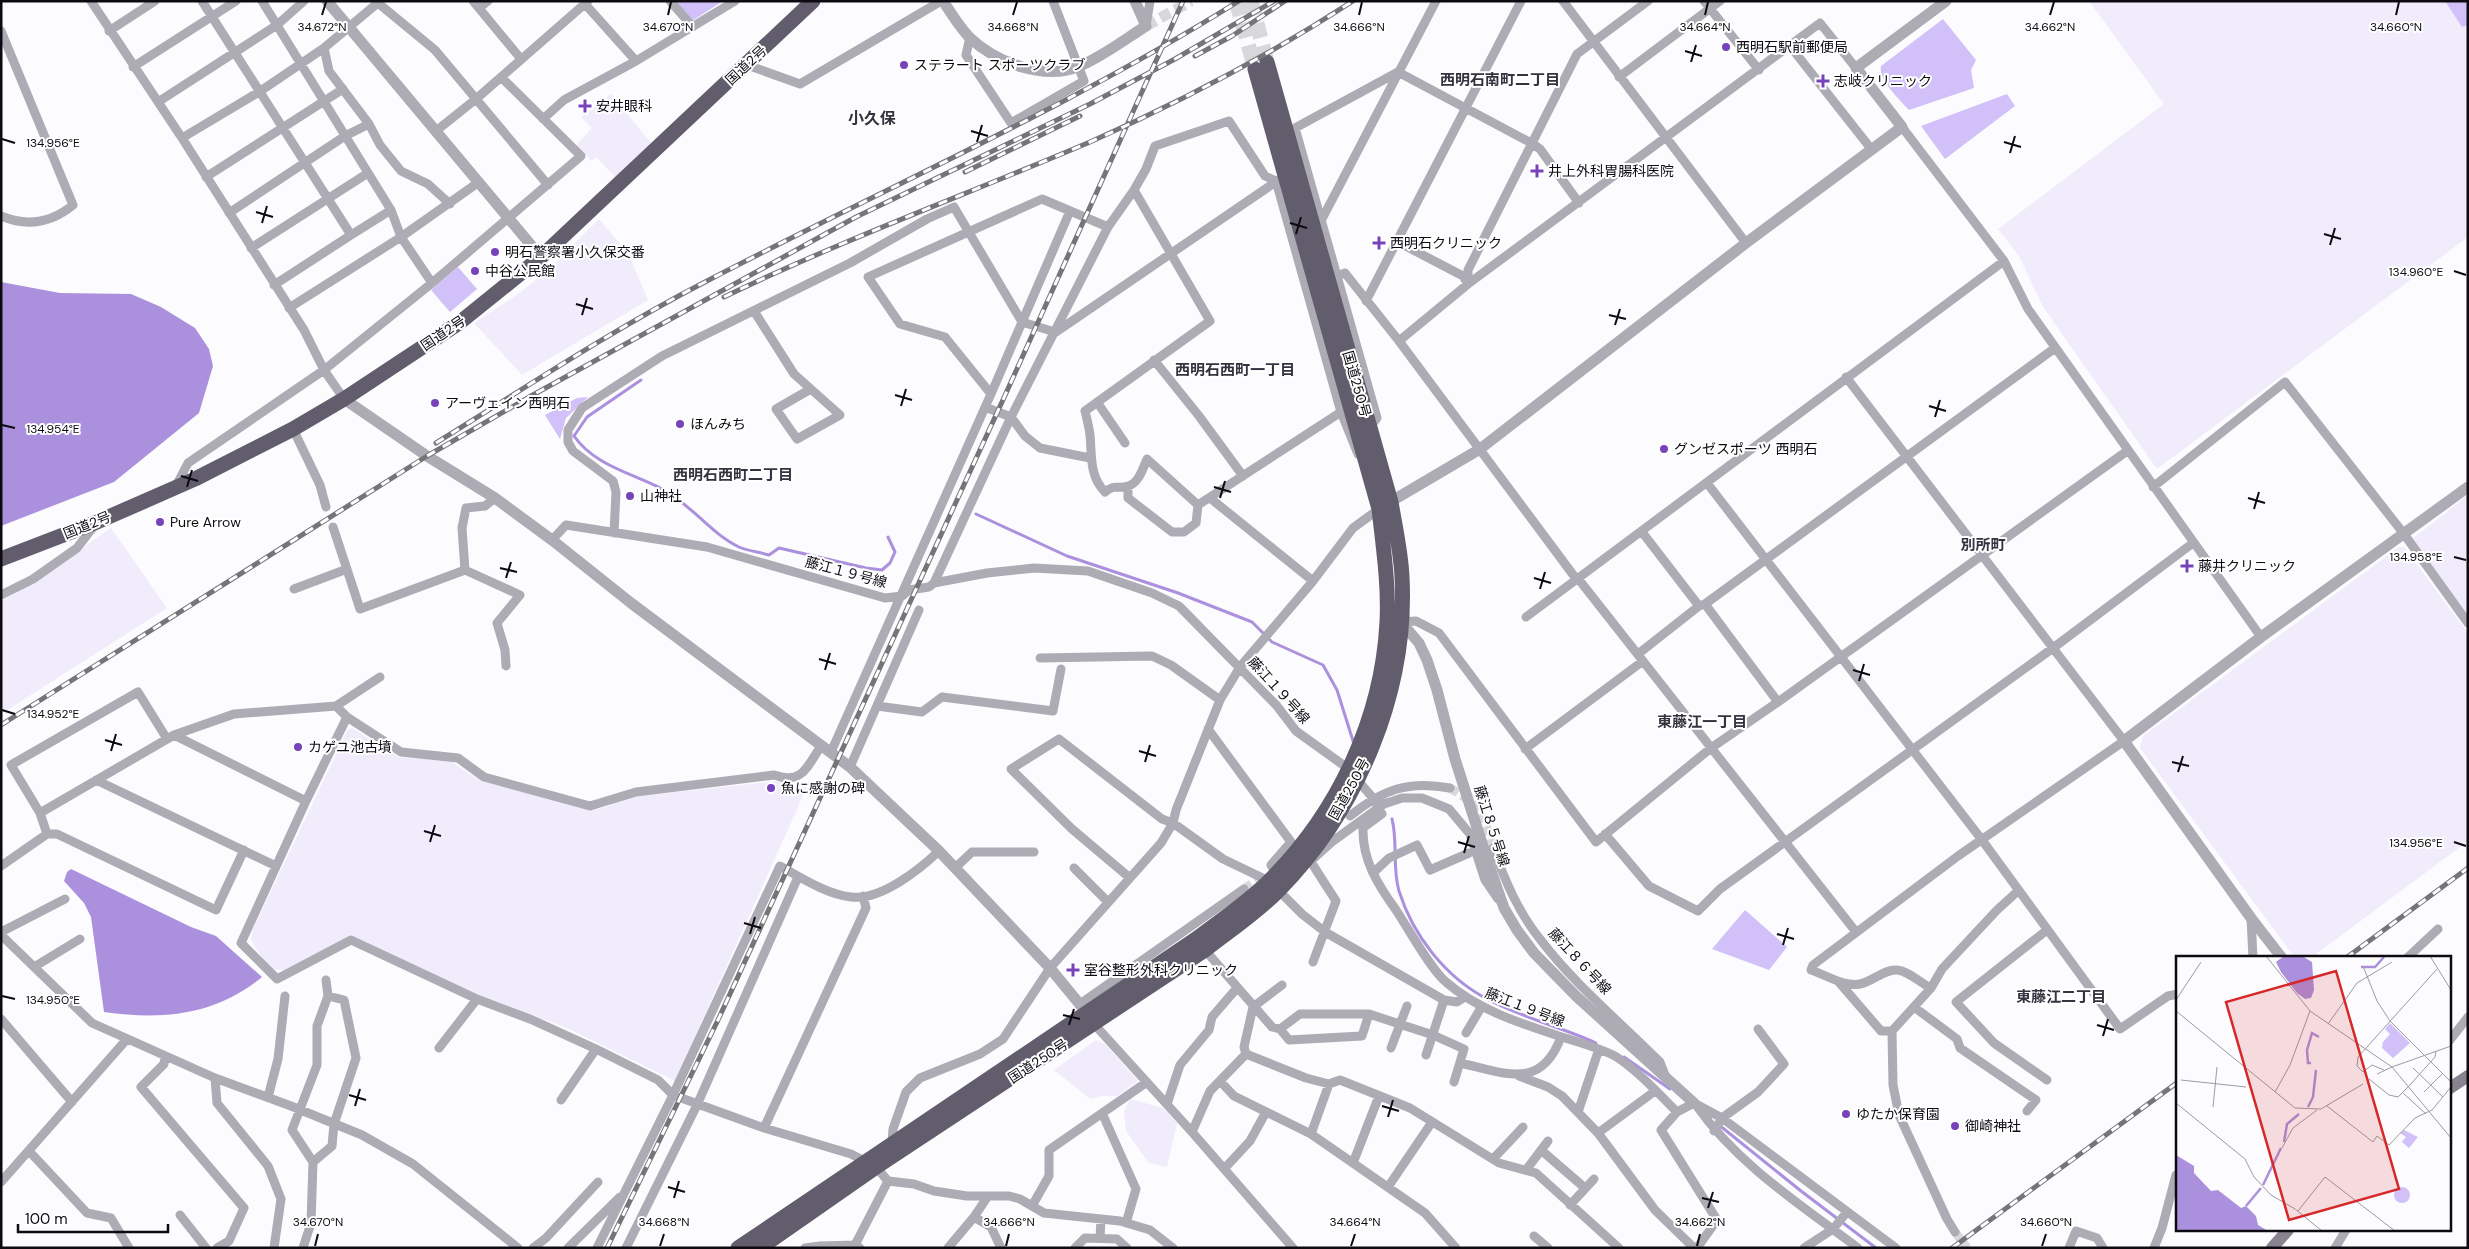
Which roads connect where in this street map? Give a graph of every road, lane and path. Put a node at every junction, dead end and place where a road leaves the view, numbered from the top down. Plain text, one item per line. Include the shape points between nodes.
1 (91, 1) edge
2 (155, 1) edge
3 (202, 1) edge
4 (236, 1) edge
5 (262, 1) edge
6 (304, 1) edge
7 (327, 1) edge
8 (488, 1) edge
9 (670, 1) edge
10 (735, 1) edge
11 (942, 1) edge
12 (1053, 1) edge
13 (1135, 1) edge
14 (1150, 1) edge
15 (1436, 1) edge
16 (1521, 1) edge
17 (1564, 1) edge
18 (1648, 1) edge
19 (1720, 1) edge
20 (1946, 1) edge
21 (379, 2) edge
22 (812, 2) edge
23 (587, 3) edge
24 (476, 5) edge
25 (1707, 5) edge
26 (212, 18) junction
27 (277, 25) junction
28 (349, 26) junction
29 (1146, 26) junction
30 (693, 27) junction
31 (109, 31) junction
32 (1, 32) edge
33 (970, 37) junction
34 (1592, 42) junction
35 (1790, 46) junction
36 (324, 48) junction
37 (234, 52) junction
38 (521, 59) junction
39 (636, 61) junction
40 (300, 64) junction
41 (747, 65) junction
42 (1079, 66) junction
43 (133, 67) junction
44 (1856, 68) junction
45 (1759, 70) junction
46 (1398, 72) junction
47 (501, 77) junction
48 (1619, 77) junction
49 (343, 89) junction
50 (258, 92) junction
51 (476, 99) junction
52 (323, 101) junction
53 (158, 102) junction
54 (1465, 108) junction
55 (543, 119) junction
56 (369, 124) junction
57 (1902, 127) junction
58 (282, 128) junction
59 (436, 131) junction
60 (345, 136) junction
61 (182, 138) junction
62 (1665, 139) junction
63 (1534, 144) junction
64 (1872, 150) junction
65 (305, 163) junction
66 (1307, 171) junction
67 (368, 173) junction
68 (206, 176) junction
69 (1276, 180) junction
70 (479, 182) junction
71 (548, 185) junction
72 (1134, 190) junction
73 (327, 198) junction
74 (1579, 203) junction
75 (450, 204) junction
76 (392, 210) junction
77 (1070, 211) junction
78 (229, 213) junction
79 (1, 216) edge
80 (510, 218) junction
81 (1322, 219) junction
82 (1108, 227) junction
83 (969, 233) junction
84 (352, 235) junction
85 (401, 237) junction
86 (1396, 241) junction
87 (1746, 243) junction
88 (251, 248) junction
89 (1171, 251) junction
90 (541, 257) junction
91 (2004, 261) junction
92 (1337, 276) junction
93 (432, 283) junction
94 (1468, 284) junction
95 (274, 285) junction
96 (1366, 301) junction
97 (289, 308) junction
98 (754, 311) junction
99 (1022, 322) junction
100 (1055, 332) junction
101 (1399, 341) junction
102 (2055, 348) junction
103 (1154, 360) junction
104 (324, 370) junction
105 (1846, 377) junction
106 (809, 390) junction
107 (991, 394) junction
108 (344, 399) junction
109 (1097, 402) junction
110 (985, 407) junction
111 (1341, 412) junction
112 (1010, 417) junction
113 (1370, 428) junction
114 (293, 429) junction
115 (1125, 443) dead end
116 (1480, 448) junction
117 (2127, 451) junction
118 (1906, 457) junction
119 (1090, 458) junction
120 (1243, 476) junction
121 (1371, 479) junction
122 (1707, 484) junction
123 (176, 486) junction
124 (1128, 486) junction
125 (2153, 487) junction
126 (2468, 487) edge
127 (495, 498) junction
128 (1210, 498) junction
129 (1198, 505) junction
130 (1385, 505) junction
131 (326, 507) dead end
132 (97, 522) junction
133 (333, 527) dead end
134 (1642, 532) junction
135 (614, 533) junction
136 (2404, 534) junction
137 (552, 540) junction
138 (2193, 543) junction
139 (1982, 555) junction
140 (1, 559) edge
141 (1765, 560) junction
142 (347, 569) junction
143 (465, 570) junction
144 (1577, 580) junction
145 (1313, 581) junction
146 (934, 583) junction
147 (294, 589) dead end
148 (1, 595) edge
149 (902, 596) junction
150 (1702, 605) junction
151 (919, 610) dead end
152 (1526, 618) dead end
153 (1394, 622) junction
154 (2468, 623) edge
155 (2260, 637) junction
156 (2053, 648) junction
157 (1842, 657) junction
158 (1040, 658) dead end
159 (1640, 658) junction
160 (506, 666) dead end
161 (1240, 667) junction
162 (1061, 669) dead end
163 (380, 677) dead end
164 (1220, 700) junction
165 (1778, 702) junction
166 (336, 706) junction
167 (876, 706) junction
168 (347, 717) junction
169 (1208, 729) junction
170 (171, 737) junction
171 (2124, 741) junction
172 (1711, 748) junction
173 (826, 749) junction
174 (1525, 749) junction
175 (1911, 749) junction
176 (850, 767) junction
177 (96, 780) junction
178 (1450, 788) tunnel mouth
179 (1373, 798) junction
180 (306, 801) junction
181 (1343, 806) junction
182 (40, 813) junction
183 (1173, 822) junction
184 (47, 834) junction
185 (1605, 834) junction
186 (1982, 840) junction
187 (1785, 843) junction
188 (1493, 848) tunnel mouth
189 (244, 850) junction
190 (939, 851) junction
191 (1034, 852) dead end
192 (1469, 853) dead end
193 (1311, 862) junction
194 (1, 866) edge
195 (276, 866) junction
196 (955, 868) junction
197 (1074, 868) dead end
198 (1373, 873) junction
199 (798, 876) junction
200 (1130, 878) junction
201 (1278, 881) junction
202 (1244, 889) tunnel mouth
203 (2018, 891) junction
204 (863, 896) junction
205 (65, 899) dead end
206 (1108, 902) junction
207 (1504, 908) junction
208 (2251, 918) junction
209 (2438, 929) dead end
210 (2047, 930) junction
211 (1326, 932) junction
212 (1856, 932) junction
213 (1, 934) edge
214 (80, 939) dead end
215 (1205, 950) junction
216 (2253, 956) edge
217 (2280, 956) edge
218 (2409, 956) edge
219 (1313, 962) dead end
220 (34, 967) junction
221 (1050, 968) junction
222 (326, 980) dead end
223 (1838, 981) junction
224 (1282, 985) dead end
225 (1237, 988) junction
226 (1932, 988) junction
227 (2176, 994) edge
228 (285, 996) dead end
229 (328, 996) junction
230 (1465, 998) junction
231 (477, 999) junction
232 (1444, 1000) junction
233 (1253, 1006) junction
234 (1407, 1006) dead end
235 (1482, 1006) junction
236 (1914, 1007) junction
237 (1087, 1014) junction
238 (1369, 1014) junction
239 (2468, 1017) edge
240 (1, 1019) edge
241 (1400, 1024) junction
242 (1280, 1029) junction
243 (1758, 1029) dead end
244 (1892, 1031) junction
245 (1466, 1033) dead end
246 (1433, 1034) junction
247 (1561, 1037) junction
248 (2452, 1037) edge
249 (127, 1039) junction
250 (440, 1048) dead end
251 (1391, 1048) dead end
252 (596, 1049) junction
253 (1599, 1049) junction
254 (1246, 1054) junction
255 (1426, 1055) dead end
256 (166, 1056) junction
257 (1460, 1063) junction
258 (1520, 1076) junction
259 (2468, 1076) edge
260 (215, 1078) junction
261 (1666, 1079) junction
262 (2047, 1080) dead end
263 (1220, 1081) junction
264 (1147, 1082) junction
265 (1454, 1082) dead end
266 (1329, 1084) junction
267 (2452, 1087) edge
268 (1655, 1090) junction
269 (673, 1095) junction
270 (1380, 1096) junction
271 (268, 1097) junction
272 (560, 1100) dead end
273 (72, 1102) junction
274 (1694, 1103) junction
275 (1167, 1104) junction
276 (697, 1105) junction
277 (300, 1110) junction
278 (2027, 1111) dead end
279 (1266, 1112) junction
280 (1578, 1112) junction
281 (1677, 1112) junction
282 (1102, 1113) junction
283 (1722, 1118) junction
284 (1432, 1122) junction
285 (334, 1124) junction
286 (1523, 1127) dead end
287 (764, 1128) junction
288 (1714, 1131) junction
289 (1192, 1132) junction
290 (1598, 1133) junction
291 (1311, 1134) junction
292 (1548, 1141) dead end
293 (892, 1143) junction
294 (1541, 1150) junction
295 (28, 1151) junction
296 (1493, 1159) junction
297 (313, 1162) junction
298 (1353, 1163) junction
299 (871, 1164) junction
300 (1224, 1169) junction
301 (1526, 1170) junction
302 (2176, 1175) dead end
303 (1594, 1179) dead end
304 (888, 1181) junction
305 (1, 1182) edge
306 (598, 1182) dead end
307 (1388, 1187) junction
308 (1585, 1188) junction
309 (625, 1192) junction
310 (988, 1196) junction
311 (1570, 1205) junction
312 (1032, 1206) junction
313 (1846, 1212) junction
314 (180, 1215) dead end
315 (974, 1216) junction
316 (1101, 1219) junction
317 (1126, 1223) junction
318 (1833, 1229) junction
319 (1955, 1232) tunnel mouth
320 (2286, 1232) edge
321 (2345, 1232) edge
322 (1534, 1236) dead end
323 (1100, 1238) junction
324 (858, 1246) edge
325 (820, 1247) edge
326 (129, 1248) edge
327 (206, 1248) edge
328 (217, 1248) edge
329 (274, 1248) edge
330 (303, 1248) edge
331 (518, 1248) edge
332 (533, 1248) edge
333 (568, 1248) edge
334 (597, 1248) edge
335 (626, 1248) edge
336 (738, 1248) edge
337 (760, 1248) edge
338 (804, 1248) edge
339 (948, 1248) edge
340 (1000, 1248) edge
341 (1075, 1248) edge
342 (1127, 1248) edge
343 (1173, 1248) edge
344 (1293, 1248) edge
345 (1456, 1248) edge
346 (1548, 1248) edge
347 (1620, 1248) edge
348 (1696, 1248) edge
349 (1804, 1248) edge
350 (1858, 1248) edge
351 (1896, 1248) edge
352 (2069, 1248) edge
353 (2103, 1248) edge
354 (2154, 1248) edge
355 (2272, 1248) edge
356 (2335, 1248) edge

1 - 31 street
2 - 31 street
3 - 26 street
4 - 26 street
5 - 27 street
6 - 27 street
7 - 28 street
8 - 24 street
9 - 30 street
10 - 30 street
11 - 33 street
11 - 41 street via 800,84
12 - 42 street
13 - 29 street
14 - 29 street
15 - 46 street
16 - 54 street
17 - 34 street
18 - 34 street
19 - 25 street
20 - 44 street
21 - 28 street
21 - 51 street via 435,50
22 - 41 highway, 国道2号
23 - 38 street
23 - 39 street
24 - 38 street
25 - 45 street
25 - 48 street
26 - 37 street
26 - 43 street
27 - 37 street
27 - 40 street
28 - 36 street
28 - 59 street
29 - 42 street
30 - 39 street
31 - 43 street
32 - 79 street via 73,205 62,214 41,222 13,221
33 - 42 street via 991,53 1017,66 1064,71
33 - 42 street via 966,55 1011,123 1084,81
34 - 48 street
34 - 63 street via 1577,54
35 - 44 street via 1820,23
35 - 45 street
35 - 64 street
36 - 40 street
36 - 49 street via 329,72
37 - 50 street
37 - 53 street
38 - 47 street
39 - 55 street via 564,100
40 - 50 street
40 - 52 street
41 - 90 highway, 国道2号
43 - 53 street
44 - 57 street
45 - 62 street
46 - 54 street
46 - 66 street via 1295,128
46 - 81 street
47 - 51 street
47 - 55 street
48 - 62 street
49 - 52 street
49 - 56 street
50 - 58 street
50 - 61 street
51 - 59 street
51 - 71 street
52 - 58 street
52 - 60 street
53 - 61 street
54 - 63 street
54 - 86 street
55 - 71 street via 581,156
56 - 60 street
56 - 75 street via 401,170 428,184
57 - 64 street
57 - 91 street
58 - 65 street
58 - 68 street
59 - 70 street
60 - 65 street
60 - 67 street
61 - 68 street
62 - 74 street
62 - 87 street
63 - 74 street
63 - 94 street via 1468,270
64 - 87 street
65 - 73 street
65 - 78 street
66 - 69 street
66 - 81 street
67 - 73 street
67 - 76 street
68 - 78 street
69 - 72 street via 1265,176 1229,121 1155,146
69 - 89 street
69 - 111 street
70 - 75 street
70 - 80 street
71 - 80 street
72 - 82 street
72 - 89 street
73 - 84 street
73 - 88 street
74 - 94 street
75 - 85 street
76 - 84 street
76 - 85 street
77 - 82 street
77 - 83 street via 1042,199
77 - 99 street
78 - 88 street
80 - 90 street
80 - 93 street
81 - 92 street
82 - 100 street
83 - 98 street via 954,207
83 - 99 street
83 - 107 street via 868,277 900,324 945,337
84 - 95 street
85 - 93 street
85 - 97 street
86 - 94 street via 1462,276
86 - 96 street
87 - 116 street
88 - 95 street
89 - 100 street
89 - 103 street via 1210,321
90 - 108 highway, 国道2号 via 459,323
91 - 102 street via 2028,310
91 - 105 street
92 - 96 street via 1345,273
92 - 113 street via 1377,418
93 - 104 street
94 - 101 street
95 - 97 street
96 - 101 street
97 - 104 street
98 - 106 street via 794,374
98 - 135 street via 662,356 582,408 574,418 568,430 568,442 573,452 613,482 616,492
99 - 100 street
99 - 107 street
100 - 112 street
101 - 116 street
102 - 117 street
102 - 118 street
103 - 109 street
103 - 120 street
104 - 108 street
104 - 123 street via 188,463
105 - 118 street
105 - 122 street
106 - 106 street via 840,415 796,439 776,409
107 - 110 street
108 - 114 highway, 国道2号
108 - 127 street
109 - 115 street
109 - 119 street via 1086,411
110 - 112 street
110 - 149 street
111 - 120 street
111 - 121 street via 1353,445
112 - 119 street via 1040,448
112 - 146 street
113 - 121 highway, 国道250号 via 1261,65
113 - 130 highway, 国道250号
114 - 123 highway, 国道2号
114 - 131 street via 320,485
116 - 130 street
116 - 144 street
117 - 125 street
117 - 139 street
118 - 139 street
118 - 141 street
119 - 124 street via 1097,484 1105,492 1113,486
120 - 128 street
121 - 130 highway, 国道250号
122 - 134 street
122 - 141 street
123 - 132 highway, 国道2号
124 - 129 street via 1138,479 1147,459
124 - 129 street via 1128,498 1172,532 1184,532 1196,523
125 - 136 street via 2285,382
125 - 138 street
126 - 136 street
127 - 137 street
127 - 143 street via 485,506 466,508 462,528
128 - 129 street
128 - 145 street
130 - 145 street via 1353,528
130 - 153 highway, 国道250号 via 1386,572
132 - 140 highway, 国道2号
132 - 148 street via 77,548 33,579
133 - 142 street
134 - 144 street
134 - 150 street
135 - 137 street, 藤江１９号線 via 566,525
135 - 149 street, 藤江１９号線 via 707,547 885,598
136 - 154 street
136 - 155 street
137 - 173 street
138 - 155 street
138 - 156 street
139 - 156 street
139 - 157 street
141 - 150 street
141 - 157 street
142 - 143 street via 360,609
142 - 147 street
143 - 160 street via 520,595 497,623
144 - 152 street
144 - 159 street
145 - 161 street
146 - 149 street, 藤江１９号線 via 929,587 909,590
146 - 161 street, 藤江１９号線 via 1034,568 1088,571 1179,606
149 - 173 street
150 - 159 street
150 - 165 street
151 - 167 street
153 - 174 street via 1416,622 1439,633
153 - 181 highway, 国道250号 via 1389,660 1352,764
153 - 207 street, 藤江８５号線 via 1418,643 1427,660 1455,759
155 - 171 street
156 - 171 street
156 - 175 street
157 - 165 street
157 - 175 street
158 - 164 street via 1152,656 1171,665
159 - 172 street
159 - 174 street
161 - 164 street
161 - 179 street, 藤江１９号線 via 1296,731 1346,767
162 - 167 street via 1053,711 942,698 922,712
163 - 166 street
164 - 169 street
165 - 172 street
166 - 168 street
166 - 170 street via 234,714
167 - 176 street
168 - 173 street via 401,752 458,758 484,777 590,806 636,792 774,775 787,780 802,775
168 - 180 street
169 - 183 street
169 - 201 street via 1290,842 1271,865
170 - 177 street
170 - 180 street
170 - 182 street via 138,692 19,760 11,766
171 - 186 street
171 - 208 street
172 - 185 street
172 - 187 street
173 - 176 street
174 - 185 street via 1596,842
175 - 186 street
175 - 187 street
176 - 190 street
177 - 182 street
177 - 189 street
178 - 179 street via 1433,785 1402,787
179 - 181 street
179 - 198 street, 藤江１９号線 via 1382,814 1363,828 1362,844
180 - 195 street
181 - 201 highway, 国道250号 via 1310,834
182 - 184 street
183 - 200 street via 1161,843
183 - 200 street via 1162,819 1059,739 1011,769 1072,829
183 - 201 street via 1223,859
184 - 189 street via 57,834 216,910
184 - 194 street
185 - 187 street via 1648,886 1698,910 1720,889
186 - 203 street
186 - 212 street
187 - 212 street
188 - 261 street, 藤江８６号線 via 1521,911 1539,939 1562,966 1660,1062
189 - 195 street
190 - 196 street
190 - 204 street via 884,891
191 - 196 street via 972,852
192 - 198 street via 1430,870 1417,845 1389,858
193 - 201 street via 1303,872
193 - 207 street via 1333,841 1384,804 1402,798 1422,798 1449,808 1470,834 1485,880
193 - 211 street via 1336,902
195 - 231 street via 241,943 277,979 351,940
196 - 221 street
197 - 206 street
198 - 230 street, 藤江１９号線 via 1443,980
199 - 204 street via 832,893 853,898
199 - 269 street via 780,866
199 - 276 street
200 - 206 street
201 - 211 street
201 - 215 highway, 国道250号
201 - 237 highway, 国道250号
202 - 237 street
203 - 210 street
203 - 226 street via 1942,969
204 - 287 street via 866,908
205 - 213 street
206 - 221 street
207 - 261 street, 藤江８５号線 via 1534,954
208 - 216 street
208 - 217 street
209 - 218 street
210 - 227 street via 2120,1029 2168,996
210 - 262 street via 1956,1002 1994,1043
211 - 219 street
211 - 232 street
212 - 223 street via 1813,965 1811,970
213 - 220 street
214 - 220 street
215 - 225 street
215 - 237 highway, 国道250号
220 - 249 street via 92,1022
221 - 237 street
221 - 293 street via 1004,1038 980,1054 920,1078 906,1092 893,1129
222 - 229 street
223 - 226 street via 1859,984 1894,970 1906,972
223 - 244 street via 1881,1031
224 - 233 street
225 - 233 street
225 - 275 street via 1212,1017 1208,1030 1180,1065
226 - 236 street
228 - 271 street via 278,1059
229 - 277 street via 317,1026 317,1065
229 - 285 street via 344,1000 356,1058
230 - 232 street via 1457,1002
230 - 235 street, 藤江１９号線
231 - 250 street
231 - 252 street
232 - 246 street
233 - 242 street via 1272,1027
233 - 254 street via 1244,1047
234 - 241 street
235 - 245 street
235 - 247 street, 藤江１９号線
236 - 244 street
236 - 278 street via 1957,1039 1960,1048 2036,1100
237 - 264 street
237 - 293 highway, 国道250号
237 - 299 highway, 国道250号
238 - 241 street
238 - 242 street via 1300,1014
238 - 242 street via 1362,1036 1289,1040
239 - 248 street
240 - 273 street
241 - 246 street
241 - 251 street
243 - 283 street via 1784,1064 1758,1092
244 - 319 street via 1893,1085 1899,1115 1946,1219
246 - 255 street
246 - 257 street via 1464,1048
247 - 253 street, 藤江１９号線
247 - 258 street via 1555,1054 1545,1066
249 - 256 street
249 - 273 street
252 - 269 street via 658,1080
252 - 272 street
253 - 268 street, 藤江１９号線 via 1616,1057
253 - 280 street
254 - 263 street
254 - 266 street
256 - 260 street
256 - 328 street via 164,1064 141,1087 244,1208 229,1241
257 - 258 street
257 - 265 street
258 - 280 street via 1548,1087
259 - 267 main road
260 - 271 street
260 - 329 street via 217,1103 268,1166 281,1199
261 - 274 street, 藤江８５号線
263 - 279 street via 1234,1096
263 - 289 street via 1210,1091
264 - 275 street
264 - 282 street
266 - 270 street via 1340,1080
266 - 291 street
268 - 281 street, 藤江１９号線
268 - 290 street
269 - 276 street
269 - 309 street
270 - 284 street via 1410,1108
270 - 298 street
271 - 277 street
273 - 295 street
274 - 281 street
274 - 283 street
274 - 288 street
275 - 289 street
276 - 287 street
276 - 335 street
277 - 285 street
277 - 297 street via 292,1130
279 - 291 street
279 - 300 street via 1250,1141
280 - 290 street
281 - 348 street via 1661,1130 1717,1220
282 - 312 street via 1049,1150 1049,1176
282 - 317 street via 1136,1189
283 - 288 street
283 - 313 street
284 - 296 street
284 - 307 street
285 - 297 street via 332,1146
285 - 331 street via 362,1135 413,1164
286 - 296 street
287 - 299 street via 851,1154
288 - 318 street via 1761,1173
289 - 300 street
290 - 348 street via 1655,1210
291 - 298 street
292 - 294 street
293 - 299 highway, 国道250号
294 - 301 street
294 - 308 street
295 - 305 street
295 - 326 street via 87,1213 111,1218
296 - 301 street
297 - 330 street via 311,1223
298 - 307 street
299 - 304 street
299 - 336 highway, 国道250号
299 - 337 highway, 国道250号
300 - 344 street
301 - 311 street via 1536,1173
302 - 354 street
303 - 308 street
304 - 310 street via 967,1196
304 - 324 street
306 - 332 street
307 - 345 street via 1425,1212
308 - 311 street
309 - 333 street
309 - 334 street
310 - 312 street via 1008,1196
310 - 315 street
311 - 347 street
312 - 316 street via 1044,1214
313 - 318 street
313 - 351 street
314 - 327 street
315 - 339 street
315 - 340 street via 990,1227
316 - 317 street
316 - 323 street
317 - 343 street via 1150,1230
318 - 349 street
318 - 350 street
320 - 355 main road
321 - 356 street
322 - 346 street
323 - 341 street via 1085,1238
323 - 342 street via 1118,1239
324 - 325 street
325 - 338 street
352 - 353 street via 2076,1231 2096,1238

